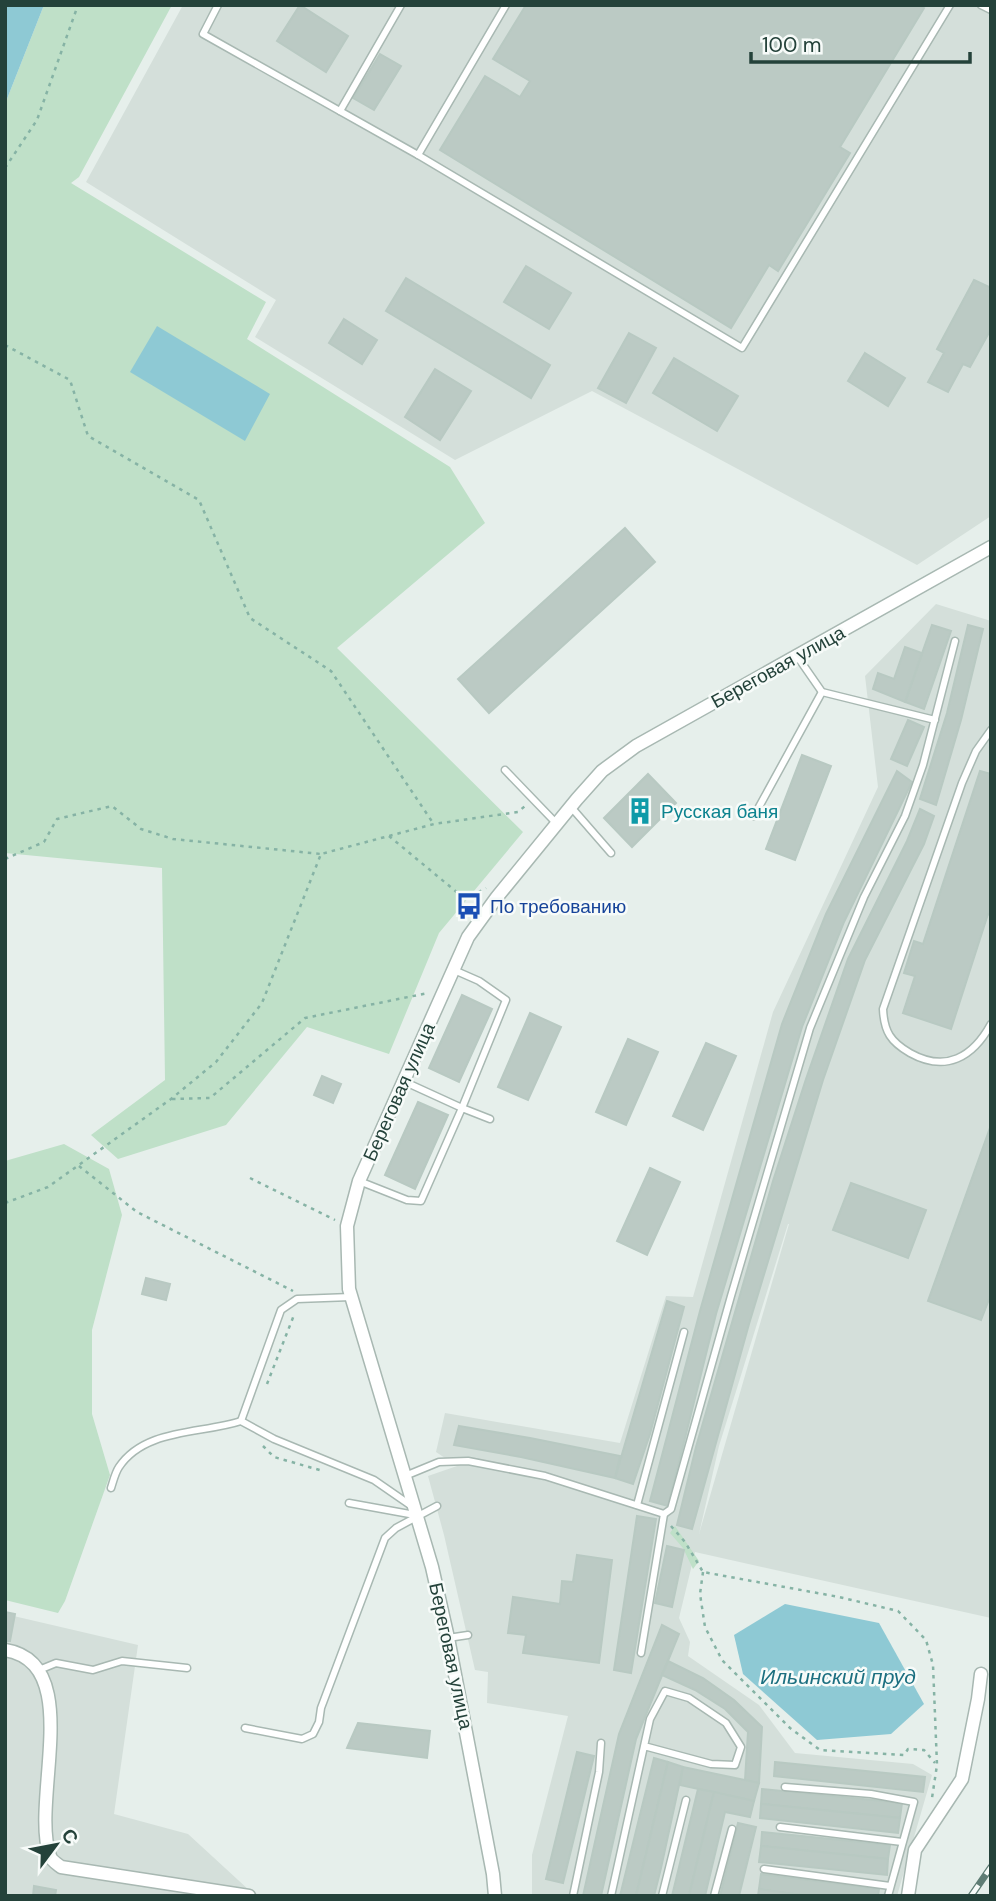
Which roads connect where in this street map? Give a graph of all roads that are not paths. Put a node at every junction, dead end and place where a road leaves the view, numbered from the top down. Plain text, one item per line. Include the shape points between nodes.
1 (218, 5) edge
2 (401, 5) edge
3 (506, 5) edge
4 (950, 5) edge
5 (981, 5) edge
6 (991, 10) edge
7 (341, 111) junction
8 (418, 155) junction
9 (991, 547) edge
10 (955, 641) dead end
11 (797, 656) junction
12 (822, 692) junction
13 (935, 720) junction
14 (991, 730) edge
15 (505, 769) dead end
16 (571, 807) junction
17 (754, 816) dead end
18 (557, 824) junction
19 (611, 853) dead end
20 (453, 970) junction
21 (991, 1024) edge
22 (404, 1081) junction
23 (462, 1108) junction
24 (489, 1119) dead end
25 (359, 1181) junction
26 (351, 1297) junction
27 (684, 1332) dead end
28 (241, 1421) junction
29 (405, 1476) junction
30 (111, 1488) dead end
31 (349, 1503) dead end
32 (436, 1506) dead end
33 (637, 1506) junction
34 (416, 1512) junction
35 (664, 1514) junction
36 (468, 1635) dead end
37 (448, 1637) junction
38 (5, 1650) edge
39 (641, 1653) dead end
40 (187, 1668) dead end
41 (39, 1670) junction
42 (981, 1674) dead end
43 (245, 1728) dead end
44 (601, 1743) dead end
45 (644, 1746) junction
46 (785, 1787) dead end
47 (685, 1800) dead end
48 (780, 1827) dead end
49 (732, 1829) dead end
50 (902, 1842) junction
51 (764, 1869) dead end
52 (890, 1886) junction
53 (249, 1896) edge
54 (495, 1896) edge
55 (573, 1896) edge
56 (611, 1896) edge
57 (662, 1896) edge
58 (714, 1896) edge
59 (888, 1896) edge
60 (908, 1896) edge

1 - 7 lane via 203,34
2 - 7 lane
3 - 8 lane
4 - 8 lane via 742,348
5 - 6 lane
7 - 8 lane
9 - 11 street, Береговая улица
10 - 13 lane
11 - 12 lane
11 - 16 street, Береговая улица via 636,746 602,771
12 - 13 lane
12 - 17 lane
13 - 35 lane via 905,816 864,897 810,1028 671,1509
14 - 21 lane via 962,783 883,1009 895,1044 937,1063 976,1047
15 - 18 lane
16 - 18 street, Береговая улица
16 - 19 lane
18 - 20 street, Береговая улица via 468,937
20 - 22 street, Береговая улица
20 - 23 lane via 506,1000
22 - 23 lane
22 - 25 street, Береговая улица
23 - 24 lane
23 - 25 lane via 421,1201
25 - 26 street, Береговая улица via 347,1226
26 - 28 lane via 296,1299 281,1310
26 - 29 street, Береговая улица
27 - 33 lane
28 - 30 lane via 154,1440 119,1467
28 - 34 lane via 374,1480
29 - 33 lane via 439,1462 468,1461 545,1476
29 - 34 street, Береговая улица
31 - 34 lane
32 - 34 lane
33 - 35 lane
34 - 37 street, Береговая улица
34 - 43 lane via 385,1538 313,1734 302,1739
35 - 39 lane
36 - 37 lane
37 - 54 street, Береговая улица
38 - 41 street via 34,1661
40 - 41 lane via 122,1661 93,1670 55,1663
41 - 53 street via 47,1683 50,1715 45,1823 50,1858 61,1867
42 - 60 street via 962,1779 915,1850
44 - 55 lane
45 - 45 lane via 650,1719 665,1691 689,1698 726,1723 741,1747 735,1765 711,1764
45 - 56 lane
46 - 50 lane via 914,1802
47 - 57 lane
48 - 50 lane
49 - 58 lane
50 - 52 lane
51 - 52 lane
52 - 59 lane

